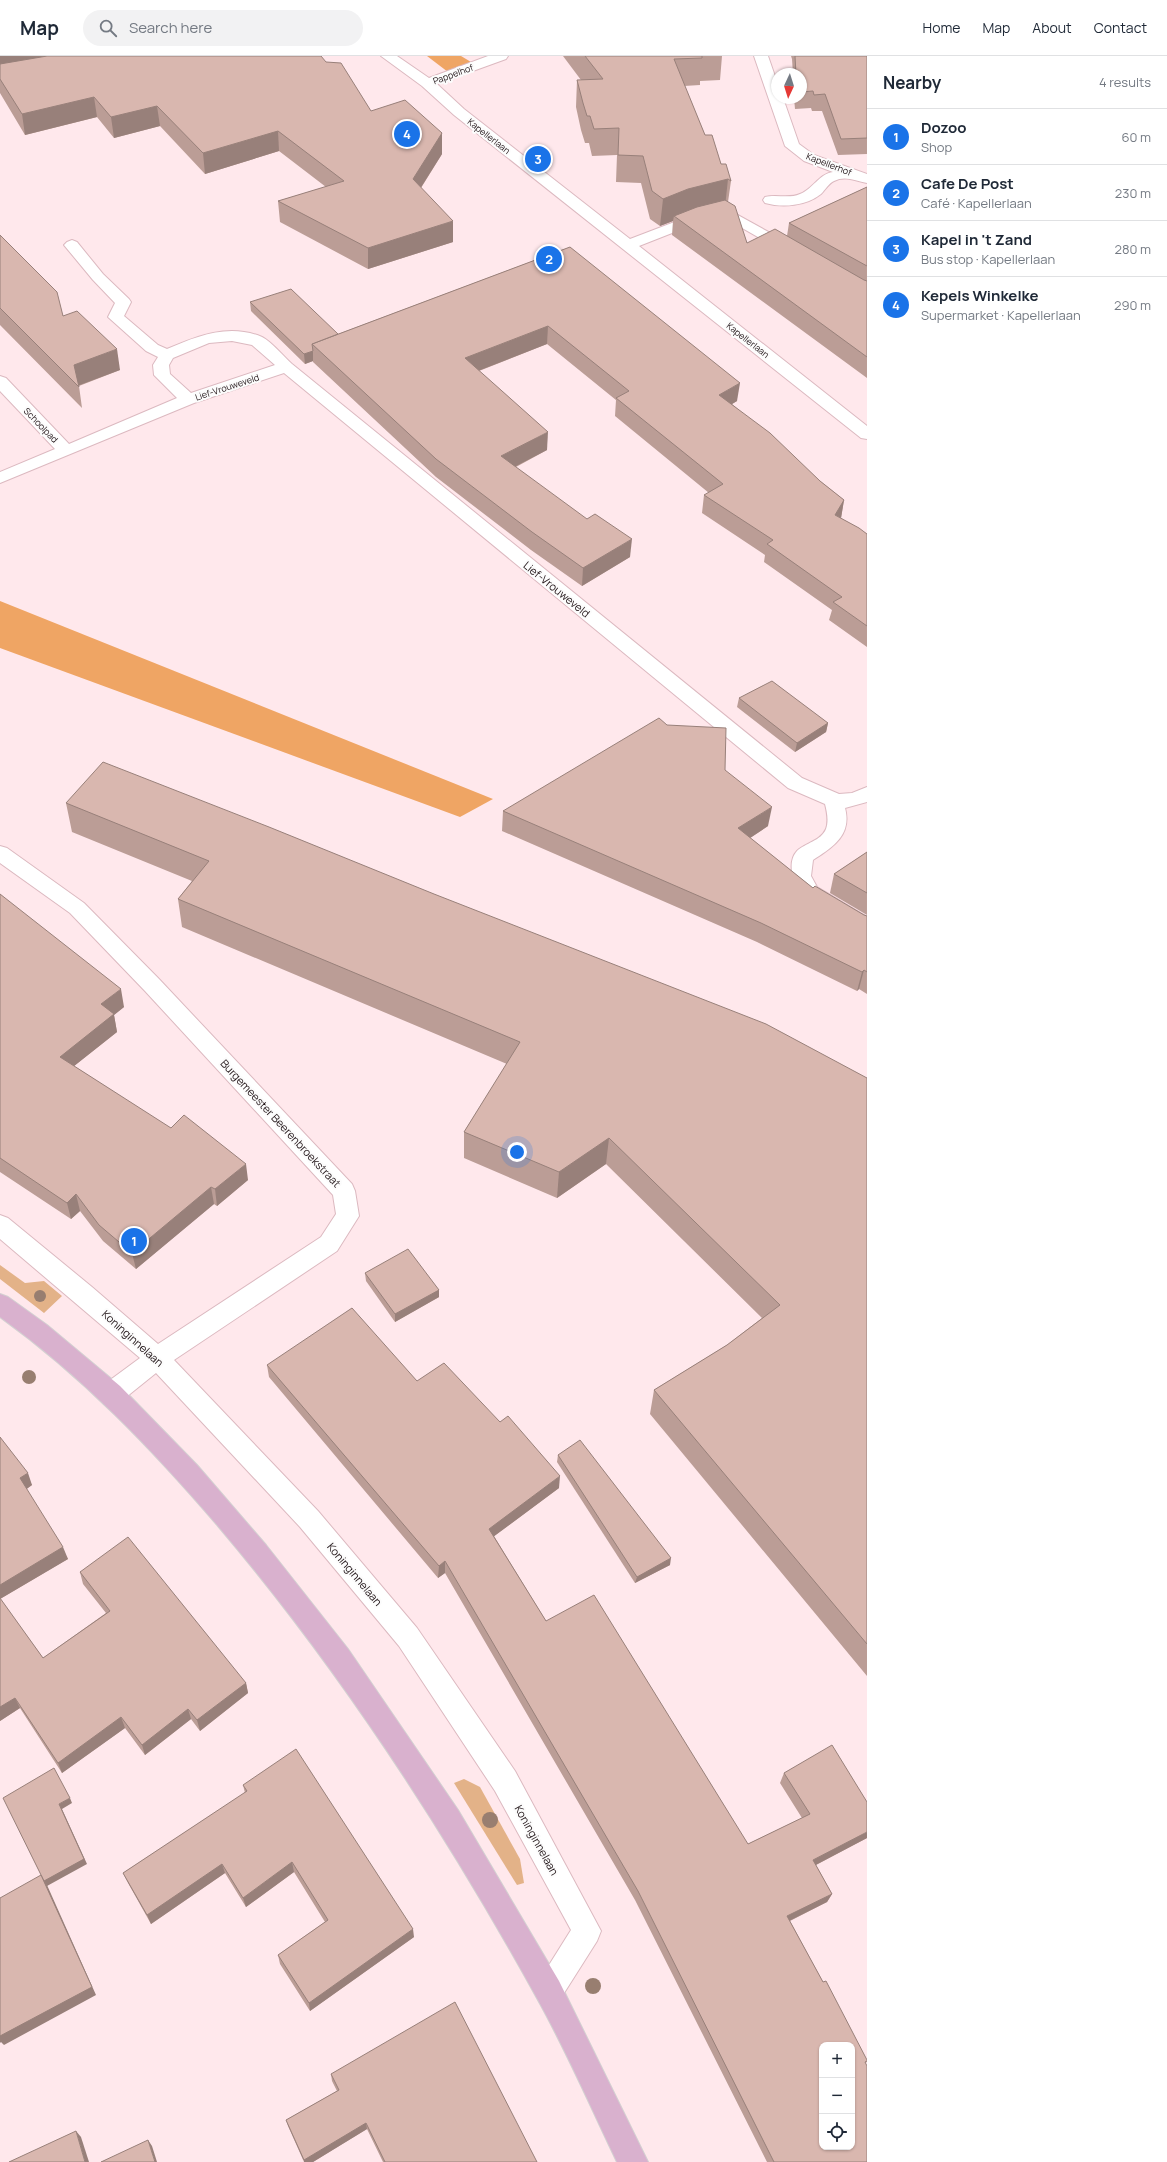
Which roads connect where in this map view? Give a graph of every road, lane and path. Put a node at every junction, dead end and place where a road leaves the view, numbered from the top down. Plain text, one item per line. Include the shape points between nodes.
1 (388, 56) edge
2 (501, 56) edge
3 (762, 56) edge
4 (427, 83) junction
5 (853, 173) junction
6 (867, 179) edge
7 (770, 200) dead end
8 (72, 245) dead end
9 (628, 245) junction
10 (805, 258) edge
11 (167, 355) junction
12 (286, 367) junction
13 (0, 381) edge
14 (188, 399) junction
15 (867, 434) edge
16 (66, 451) junction
17 (0, 478) edge
18 (867, 794) edge
19 (834, 802) junction
20 (0, 852) edge
21 (867, 927) edge
22 (0, 1225) edge
23 (0, 1304) edge
24 (157, 1358) junction
25 (111, 1394) junction
26 (549, 1991) junction
27 (633, 2162) edge

1 - 4 street, Kapellerlaan
2 - 4 street, Pappelhof
3 - 5 street, Kapellerhof via 792,146 809,158
4 - 9 street, Kapellerlaan via 459,112
5 - 6 street, Kapellerhof
5 - 7 street via 829,177 816,192 793,202
8 - 11 street via 123,302 116,317 152,348
9 - 10 street via 690,221 725,212
9 - 15 street, Kapellerlaan
11 - 12 street, Lief-Vrouweveld via 206,338 232,336 256,341
11 - 14 street, Lief-Vrouweveld via 161,365 162,375
12 - 14 street, Lief-Vrouweveld
12 - 19 street, Lief-Vrouweveld via 795,783
13 - 16 street, Schoolpad
14 - 16 street
16 - 17 street, Schoolpad
18 - 19 street via 858,799
19 - 21 street via 839,818 832,839 804,856 800,876 810,892
20 - 24 street, Burgemeester Beerenbroekstraat via 77,908 158,990 344,1191 348,1216 329,1244
22 - 24 street, Koninginnelaan
23 - 25 main road via 39,1332
24 - 25 street, Burgemeester Beerenbroekstraat
24 - 26 street, Koninginnelaan via 309,1519 408,1637 505,1781 587,1931
25 - 26 main road via 188,1473 247,1541 339,1658 448,1820
26 - 27 main road

